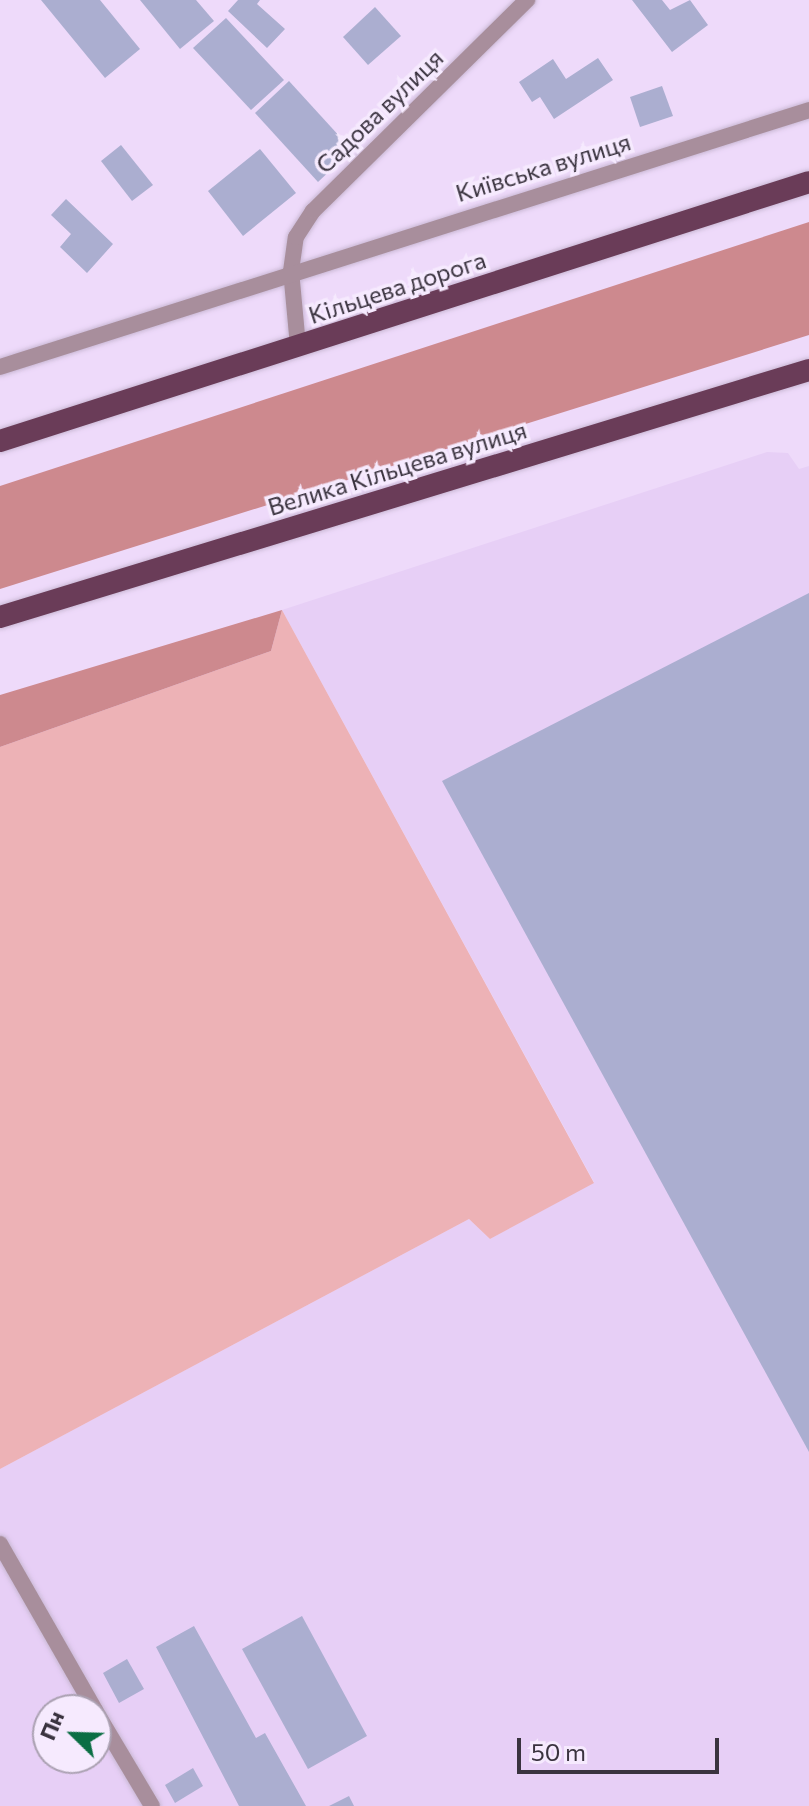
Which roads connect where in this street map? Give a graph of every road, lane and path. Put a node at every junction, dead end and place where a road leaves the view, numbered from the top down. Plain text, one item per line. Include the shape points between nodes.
1 (527, 0) edge
2 (809, 110) edge
3 (809, 182) edge
4 (291, 271) junction
5 (298, 346) junction
6 (0, 367) edge
7 (809, 370) edge
8 (0, 441) edge
9 (0, 617) edge
10 (0, 1544) edge
11 (86, 1694) edge
12 (112, 1738) edge
13 (152, 1806) edge

1 - 4 street, Садова вулиця via 313,211 296,237
2 - 4 street, Київська вулиця
3 - 5 highway, Кільцева дорога
4 - 5 street, Садова вулиця
4 - 6 street
5 - 8 highway, Кільцева дорога
7 - 9 highway, Велика Кільцева вулиця
10 - 11 street
12 - 13 street

